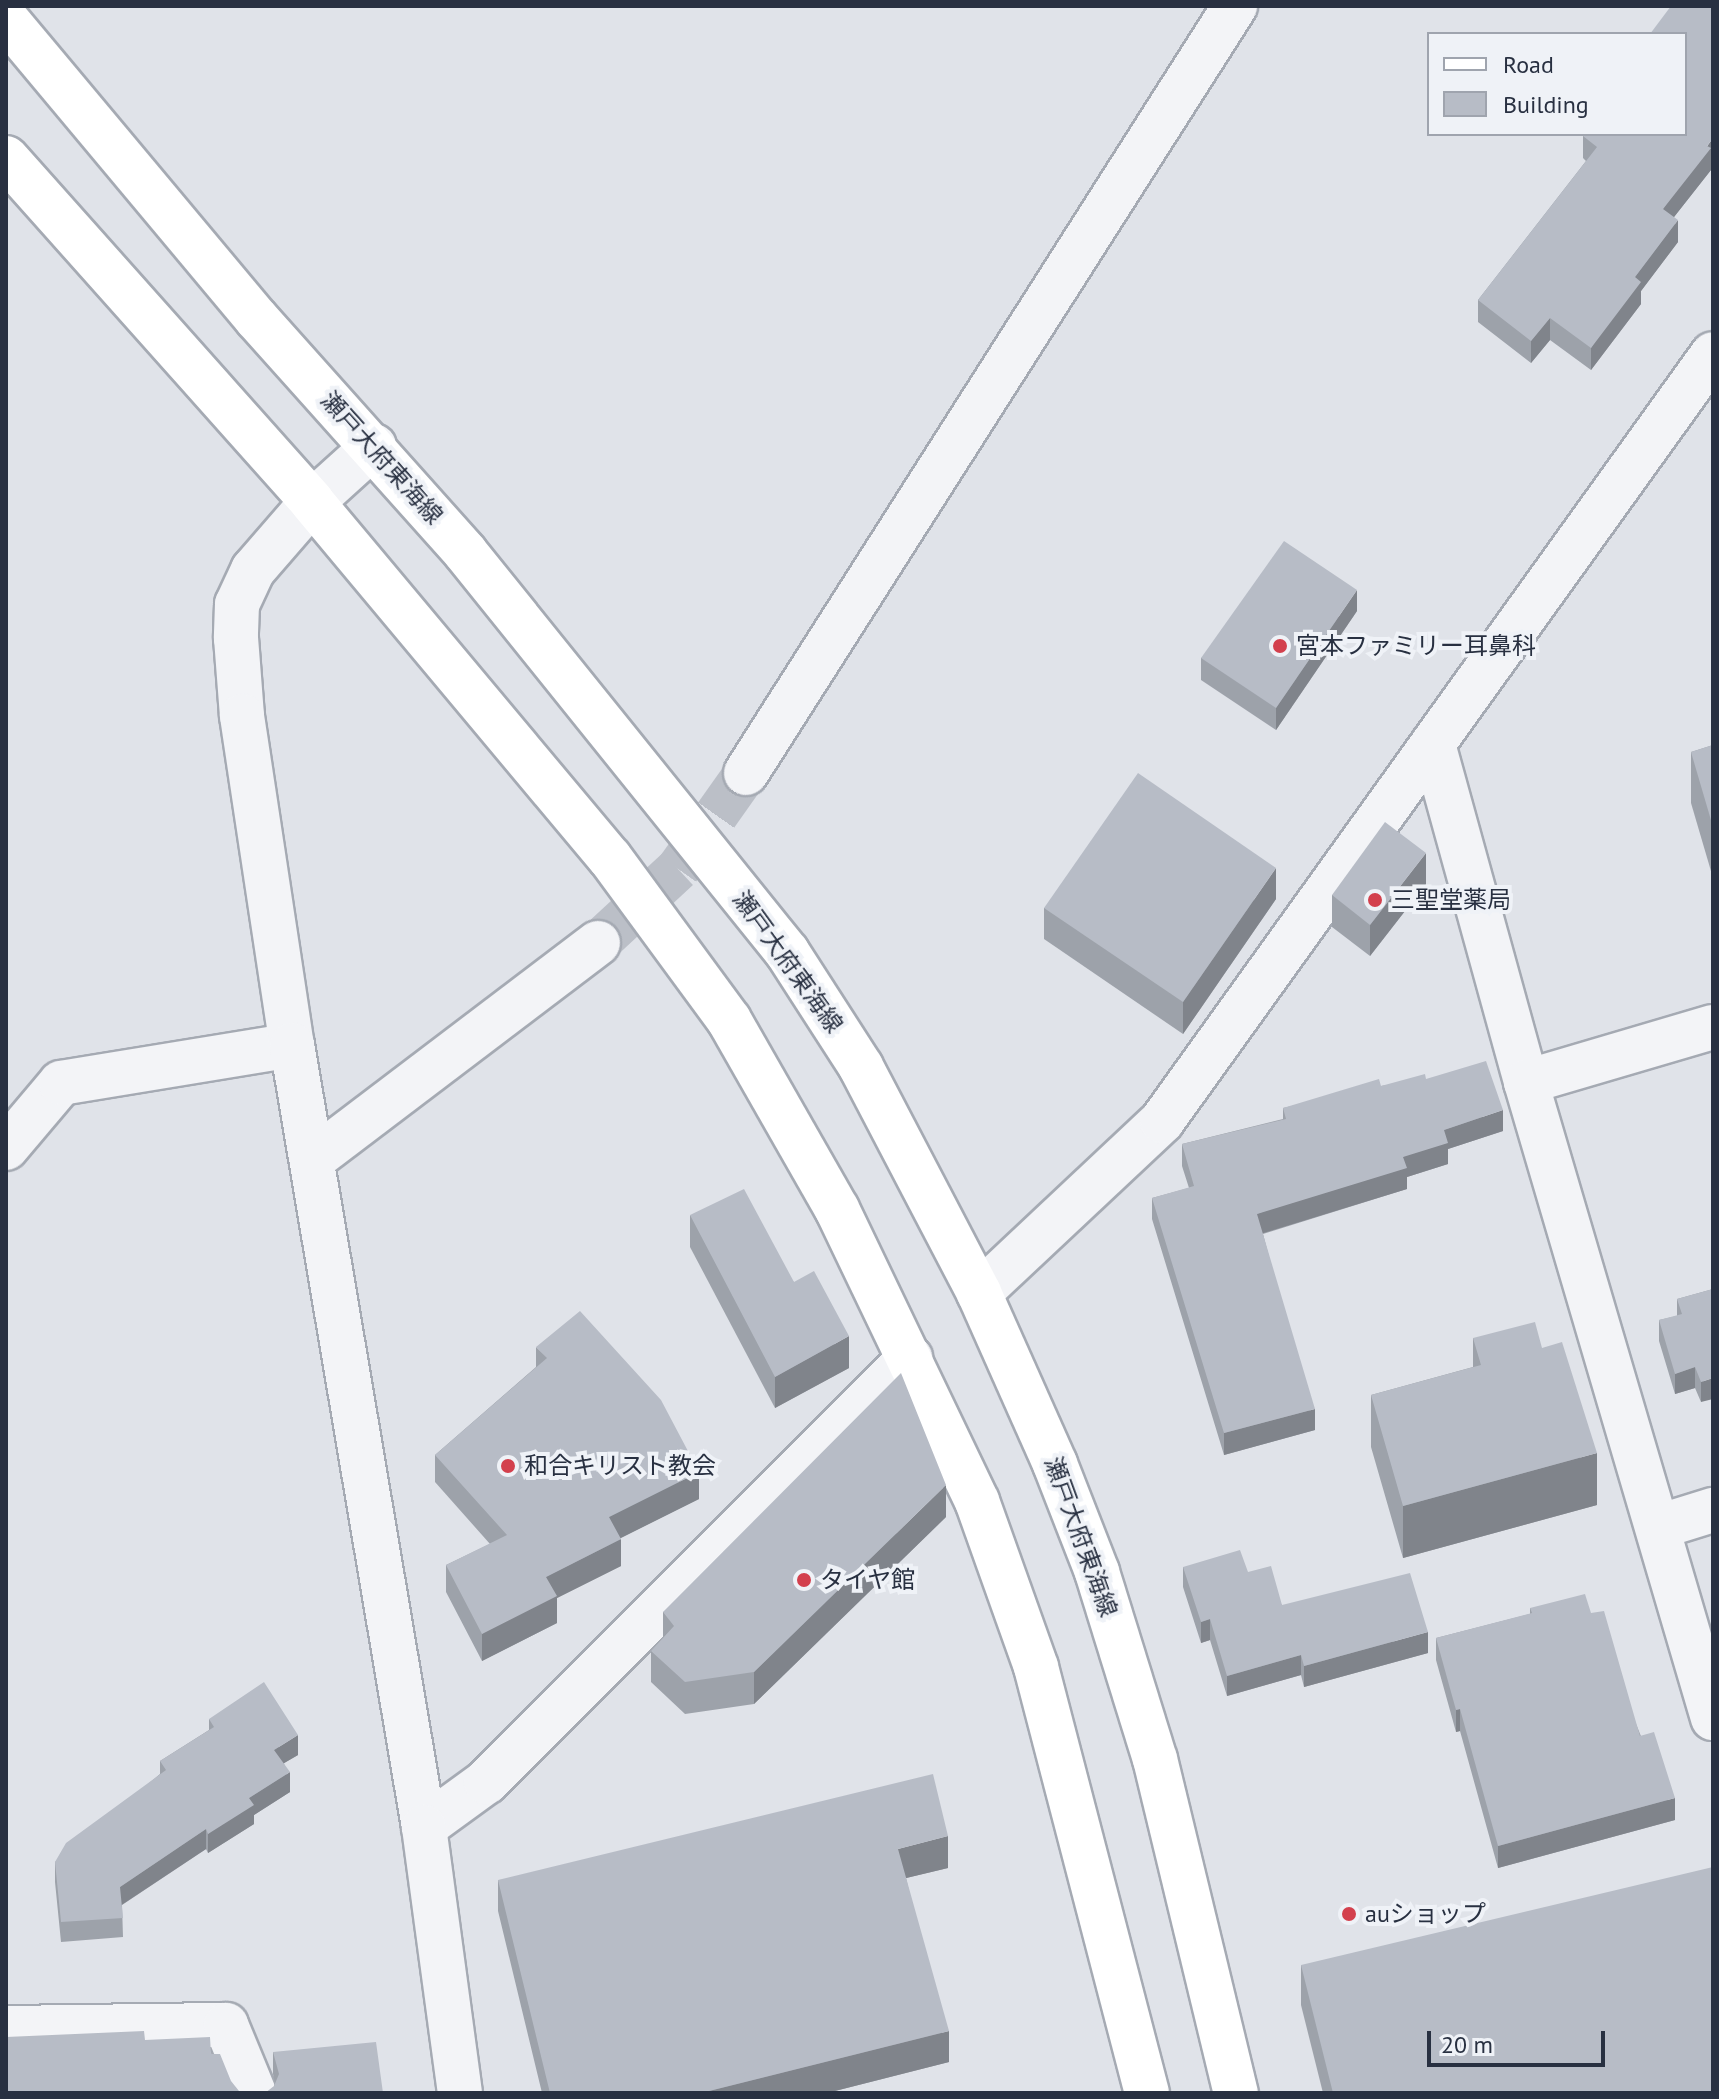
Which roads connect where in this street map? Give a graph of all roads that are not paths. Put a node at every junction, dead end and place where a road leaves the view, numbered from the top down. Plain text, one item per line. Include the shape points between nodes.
1 (1235, 6) edge
2 (6, 19) edge
3 (6, 158) edge
4 (1713, 354) edge
5 (374, 446) junction
6 (312, 502) junction
7 (1433, 744) junction
8 (746, 773) tunnel mouth
9 (598, 943) tunnel mouth
10 (1713, 1027) edge
11 (292, 1045) junction
12 (1526, 1082) junction
13 (6, 1148) edge
14 (312, 1160) junction
15 (979, 1293) junction
16 (910, 1358) junction
17 (1713, 1510) edge
18 (1658, 1527) junction
19 (1713, 1718) edge
20 (424, 1827) junction
21 (6, 2028) edge
22 (254, 2093) edge
23 (460, 2093) edge
24 (1147, 2093) edge
25 (1236, 2093) edge

1 - 8 street
2 - 5 main road, 瀬戸大府東海線 via 256,318
3 - 6 main road
4 - 7 street
5 - 6 street
5 - 15 main road, 瀬戸大府東海線 via 787,952 861,1067
6 - 11 street via 253,570 237,604 242,716
6 - 16 main road via 610,858 729,1020 837,1209
7 - 12 street
7 - 15 street via 1162,1121
9 - 14 street
10 - 12 street
11 - 13 street via 61,1083
11 - 14 street
12 - 18 street
14 - 20 street
15 - 25 main road, 瀬戸大府東海線 via 1097,1572 1155,1759
16 - 20 street via 486,1782
16 - 24 main road via 977,1501 1036,1667
17 - 18 street
18 - 19 street
20 - 23 street
21 - 22 street via 226,2025

